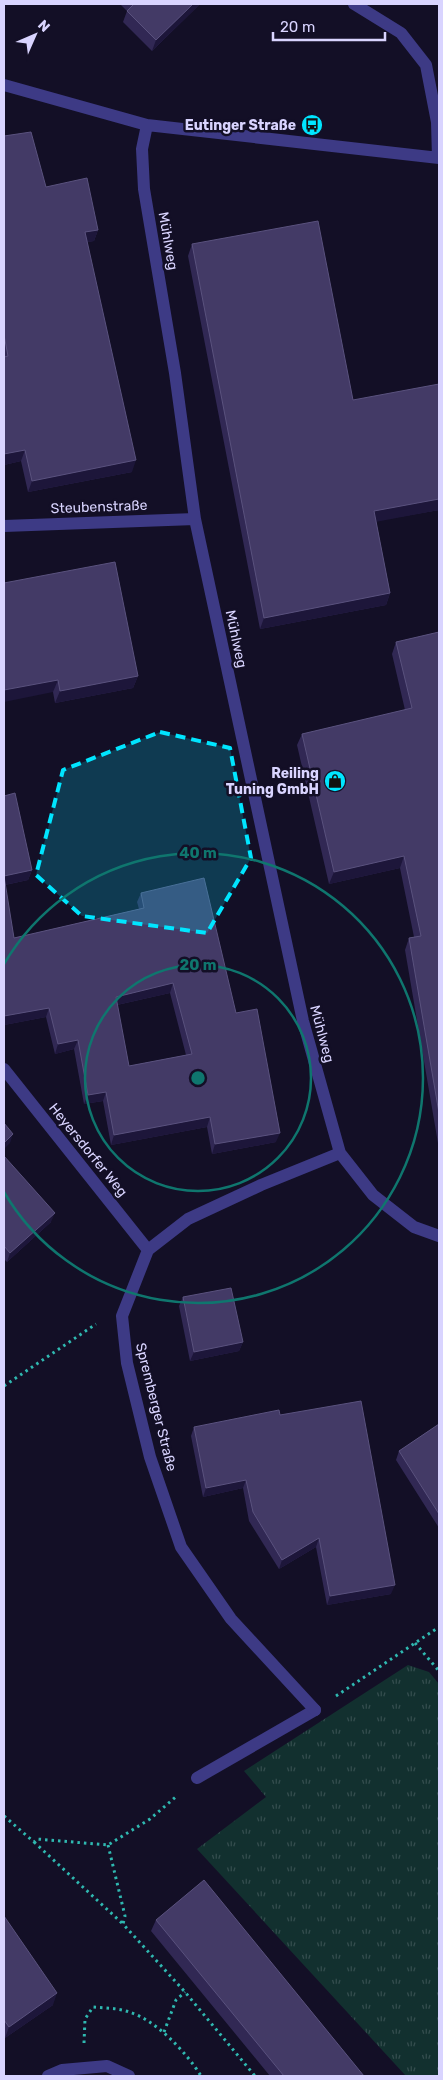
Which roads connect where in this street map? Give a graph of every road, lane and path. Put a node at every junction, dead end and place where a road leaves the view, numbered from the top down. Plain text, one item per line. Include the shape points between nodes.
1 (354, 4) edge
2 (4, 85) edge
3 (147, 125) junction
4 (438, 158) edge
5 (196, 519) junction
6 (4, 526) edge
7 (4, 1069) edge
8 (340, 1153) junction
9 (439, 1236) edge
10 (148, 1250) junction
11 (122, 1316) junction
12 (4, 1386) edge
13 (439, 1627) edge
14 (415, 1643) junction
15 (439, 1671) edge
16 (315, 1710) junction
17 (197, 1778) joint
18 (4, 1816) edge
19 (34, 1842) junction
20 (108, 1845) junction
21 (123, 1924) junction
22 (185, 1992) junction
23 (164, 2032) junction
24 (82, 2068) junction
25 (48, 2076) edge
26 (129, 2076) edge
27 (201, 2076) edge
28 (255, 2076) edge

1 - 4 street via 401,33 426,65 437,122
2 - 3 street
3 - 4 street
3 - 5 street, Mühlweg via 142,149 144,188
5 - 6 street, Steubenstraße
5 - 8 street, Mühlweg via 303,1021
7 - 10 street, Heyersdorfer Weg
8 - 9 street via 374,1195 414,1227
8 - 10 street via 188,1219
10 - 11 street, Spremberger Straße
11 - 12 path via 107,1316
11 - 16 street, Spremberger Straße via 127,1363 150,1457 181,1548 231,1619
13 - 14 path
14 - 15 path
14 - 16 path
16 - 17 street
17 - 20 path via 150,1819
18 - 19 path
19 - 20 path via 37,1839
19 - 21 path
20 - 21 path via 125,1916
21 - 22 path
22 - 23 path via 176,2000
22 - 28 path
23 - 24 path via 128,2012 93,2007 85,2019
23 - 27 path
24 - 25 street via 62,2070
24 - 26 street via 107,2066

